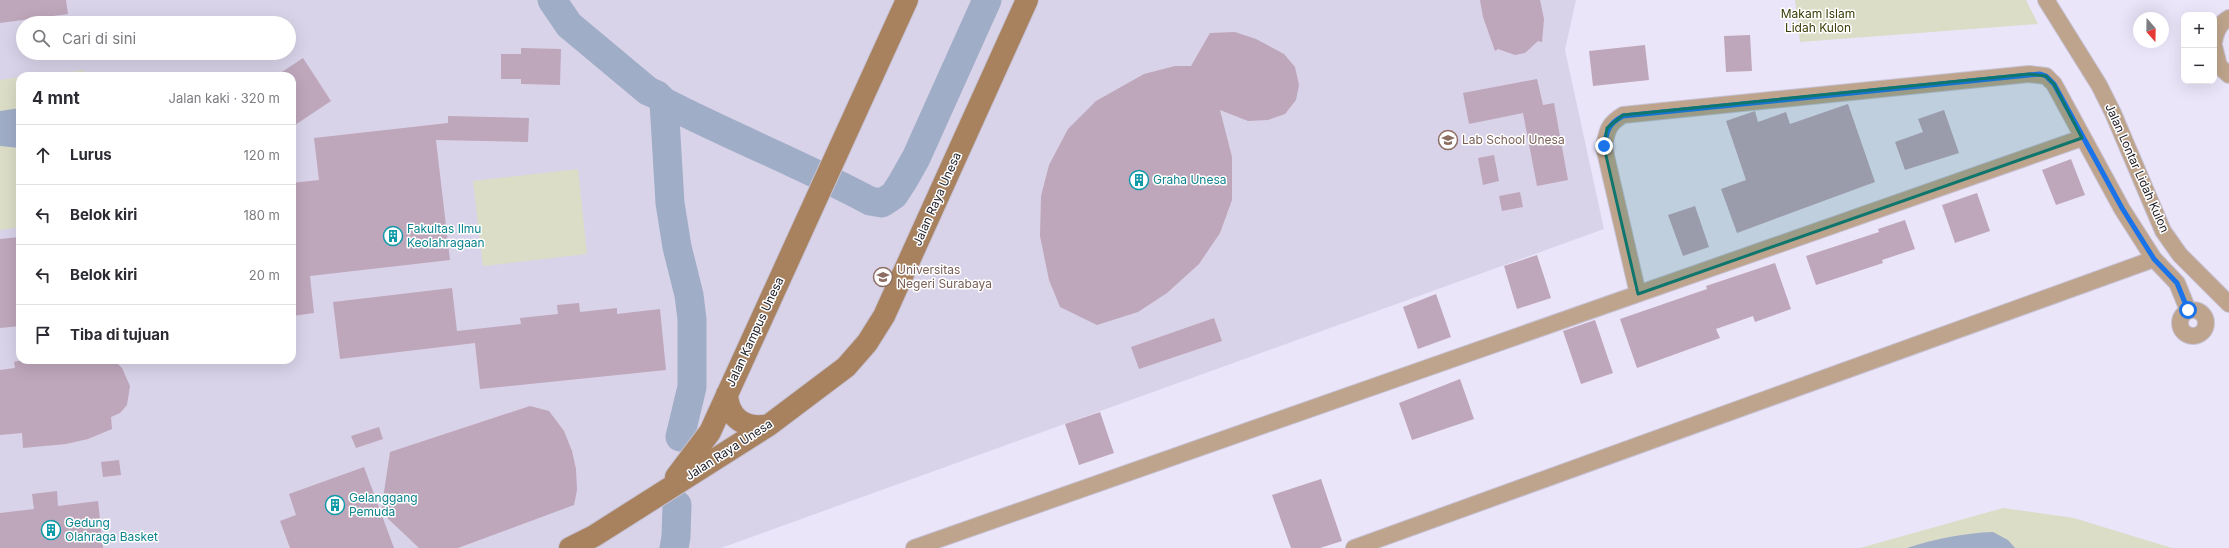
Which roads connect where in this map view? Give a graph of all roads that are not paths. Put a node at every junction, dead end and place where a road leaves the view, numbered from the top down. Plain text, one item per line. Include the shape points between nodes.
1 (907, 0) edge
2 (1027, 0) edge
3 (2046, 0) edge
4 (2229, 18) edge
5 (2217, 30) edge
6 (2214, 48) edge
7 (2229, 75) edge
8 (2082, 138) junction
9 (2154, 259) junction
10 (1638, 294) junction
11 (2229, 304) edge
12 (2188, 310) dead end
13 (727, 394) junction
14 (769, 425) junction
15 (666, 489) junction
16 (570, 548) edge
17 (914, 548) edge
18 (1354, 548) edge

1 - 13 main road, Jalan Kampus Unesa
2 - 14 main road, Jalan Raya Unesa via 884,316 867,343 846,367
3 - 11 street, Jalan Lontar Lidah Kulon via 2099,85 2163,231 2180,255
4 - 5 street
6 - 7 street via 2219,66
8 - 9 street
8 - 10 street
8 - 10 street via 2054,84 2040,74 1623,116 1607,128 1604,146
9 - 12 street via 2177,283
9 - 18 street
10 - 17 street
13 - 14 main road via 727,404 739,421 748,426
13 - 15 main road, Jalan Kampus Unesa via 710,432
14 - 15 main road, Jalan Raya Unesa
15 - 16 main road, Jalan Raya Unesa via 594,536

